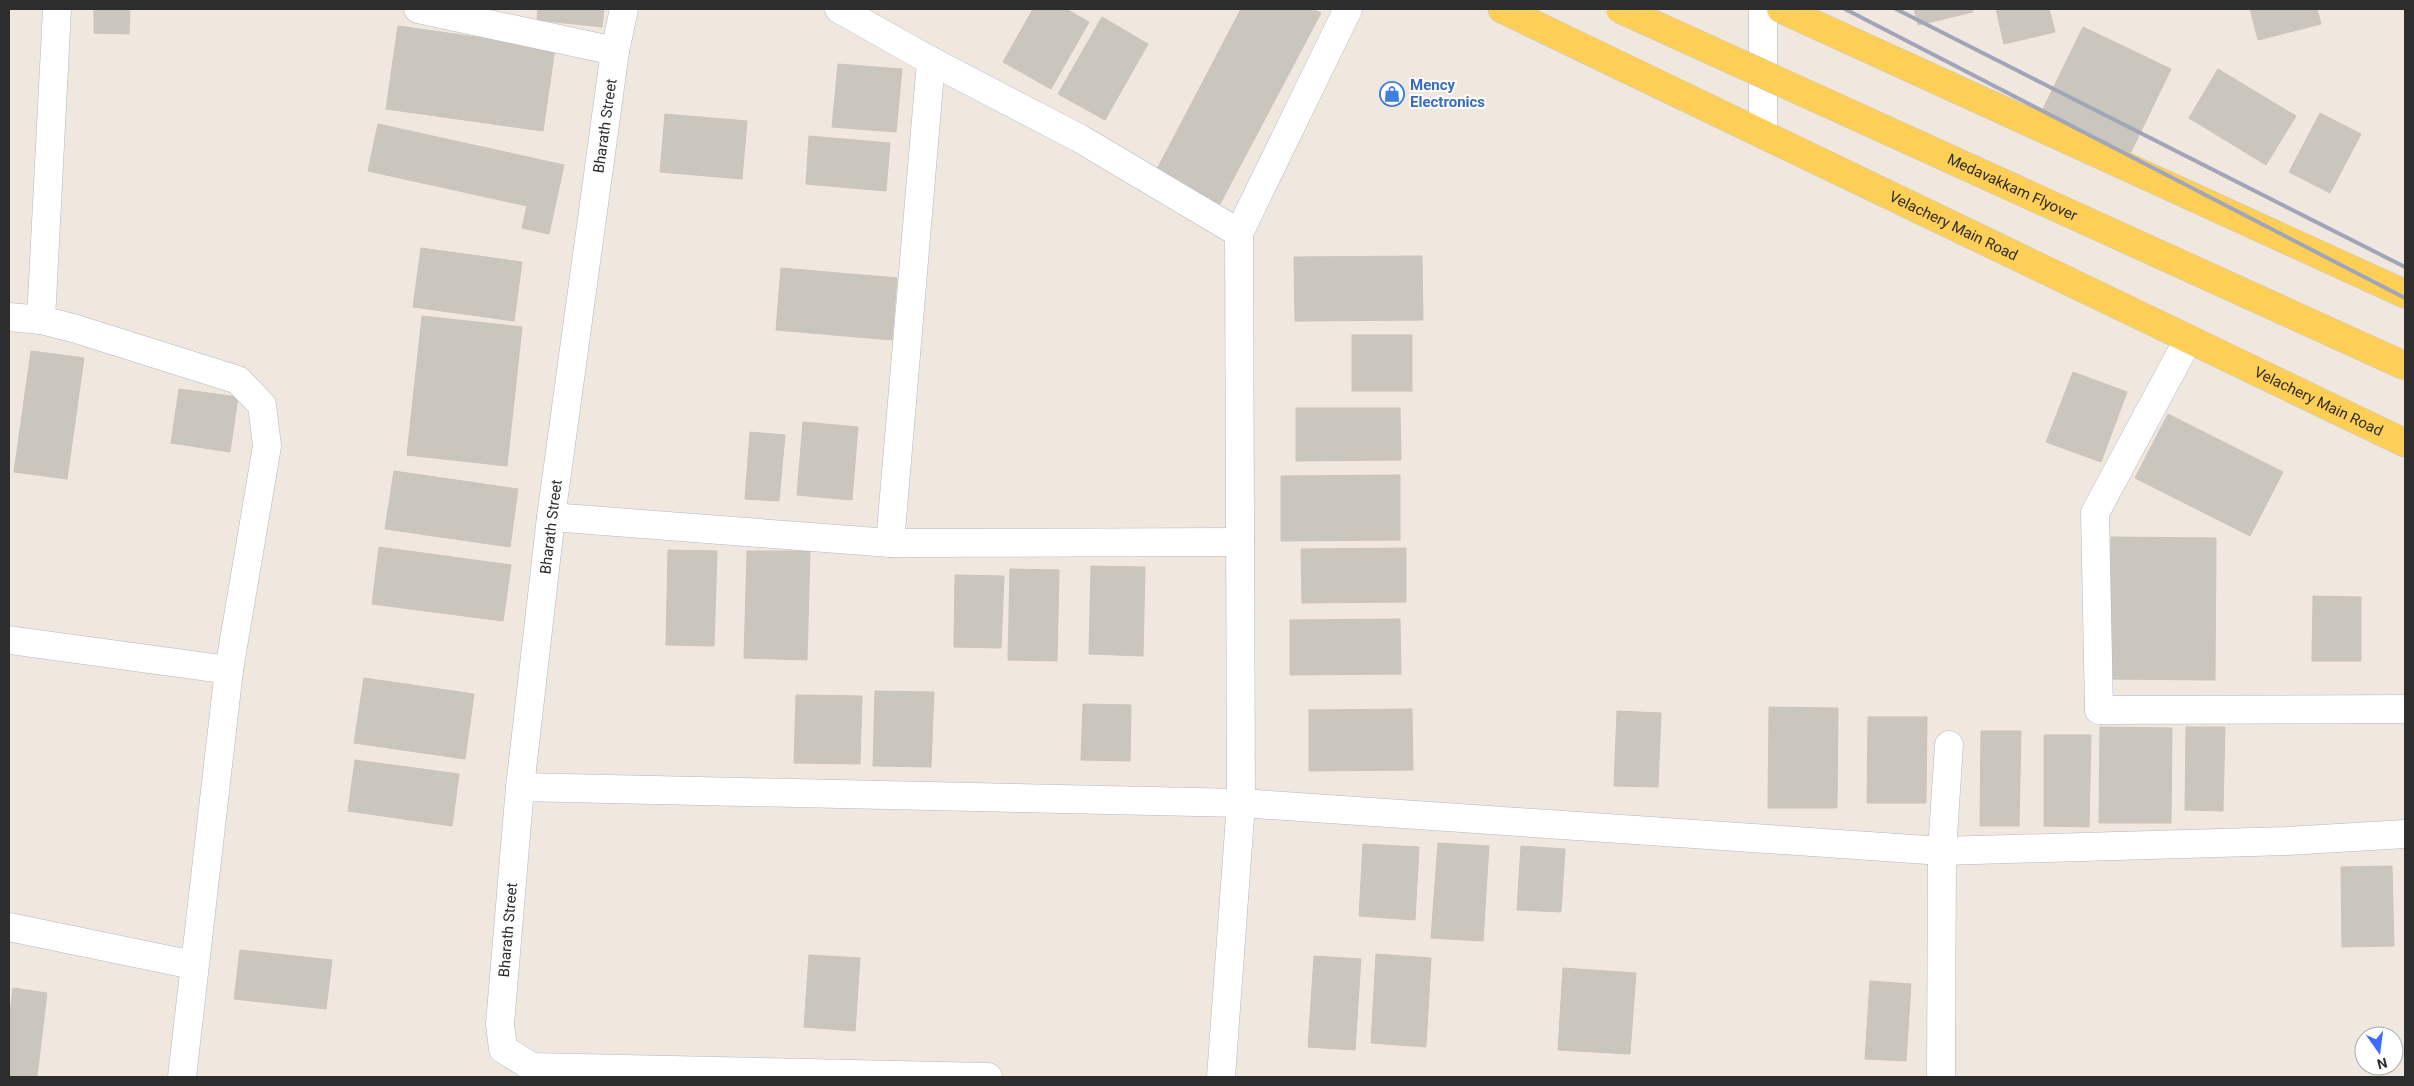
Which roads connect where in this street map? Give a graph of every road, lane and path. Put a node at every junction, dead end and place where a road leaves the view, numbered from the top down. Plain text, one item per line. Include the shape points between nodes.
1 (57, 9) edge
2 (418, 9) edge
3 (624, 9) edge
4 (839, 9) edge
5 (1348, 9) edge
6 (1502, 9) edge
7 (1620, 9) edge
8 (1763, 9) edge
9 (1781, 9) edge
10 (615, 51) junction
11 (931, 61) junction
12 (1763, 133) junction
13 (1239, 233) junction
14 (2405, 294) edge
15 (9, 317) edge
16 (41, 320) junction
17 (2188, 340) junction
18 (2405, 366) edge
19 (2405, 443) edge
20 (551, 517) junction
21 (1240, 542) junction
22 (890, 543) junction
23 (9, 640) edge
24 (229, 670) junction
25 (2405, 709) edge
26 (1949, 745) dead end
27 (520, 787) junction
28 (1241, 803) junction
29 (2405, 834) edge
30 (1942, 851) junction
31 (9, 927) edge
32 (193, 965) junction
33 (182, 1077) edge
34 (988, 1077) edge
35 (1221, 1077) edge
36 (1941, 1077) edge

1 - 16 street
2 - 10 street
3 - 10 street, Bharath Street
4 - 11 street
5 - 13 street
6 - 12 main road, Velachery Main Road
7 - 18 main road, Medavakkam Flyover, bridge
8 - 12 street
9 - 14 main road
10 - 20 street, Bharath Street
11 - 13 street via 1079,138
11 - 22 street
12 - 17 main road, Velachery Main Road
13 - 21 street
15 - 16 street
16 - 24 street via 238,380 262,405 267,446
17 - 19 main road, Velachery Main Road
17 - 25 street via 2095,513 2099,710
20 - 22 street
20 - 27 street, Bharath Street
21 - 22 street
21 - 28 street
23 - 24 street
24 - 32 street
26 - 30 street
27 - 28 street
27 - 34 street, Bharath Street via 500,1024 503,1049 532,1067
28 - 30 street
28 - 35 street
29 - 30 street via 2287,841
30 - 36 street
31 - 32 street
32 - 33 street

